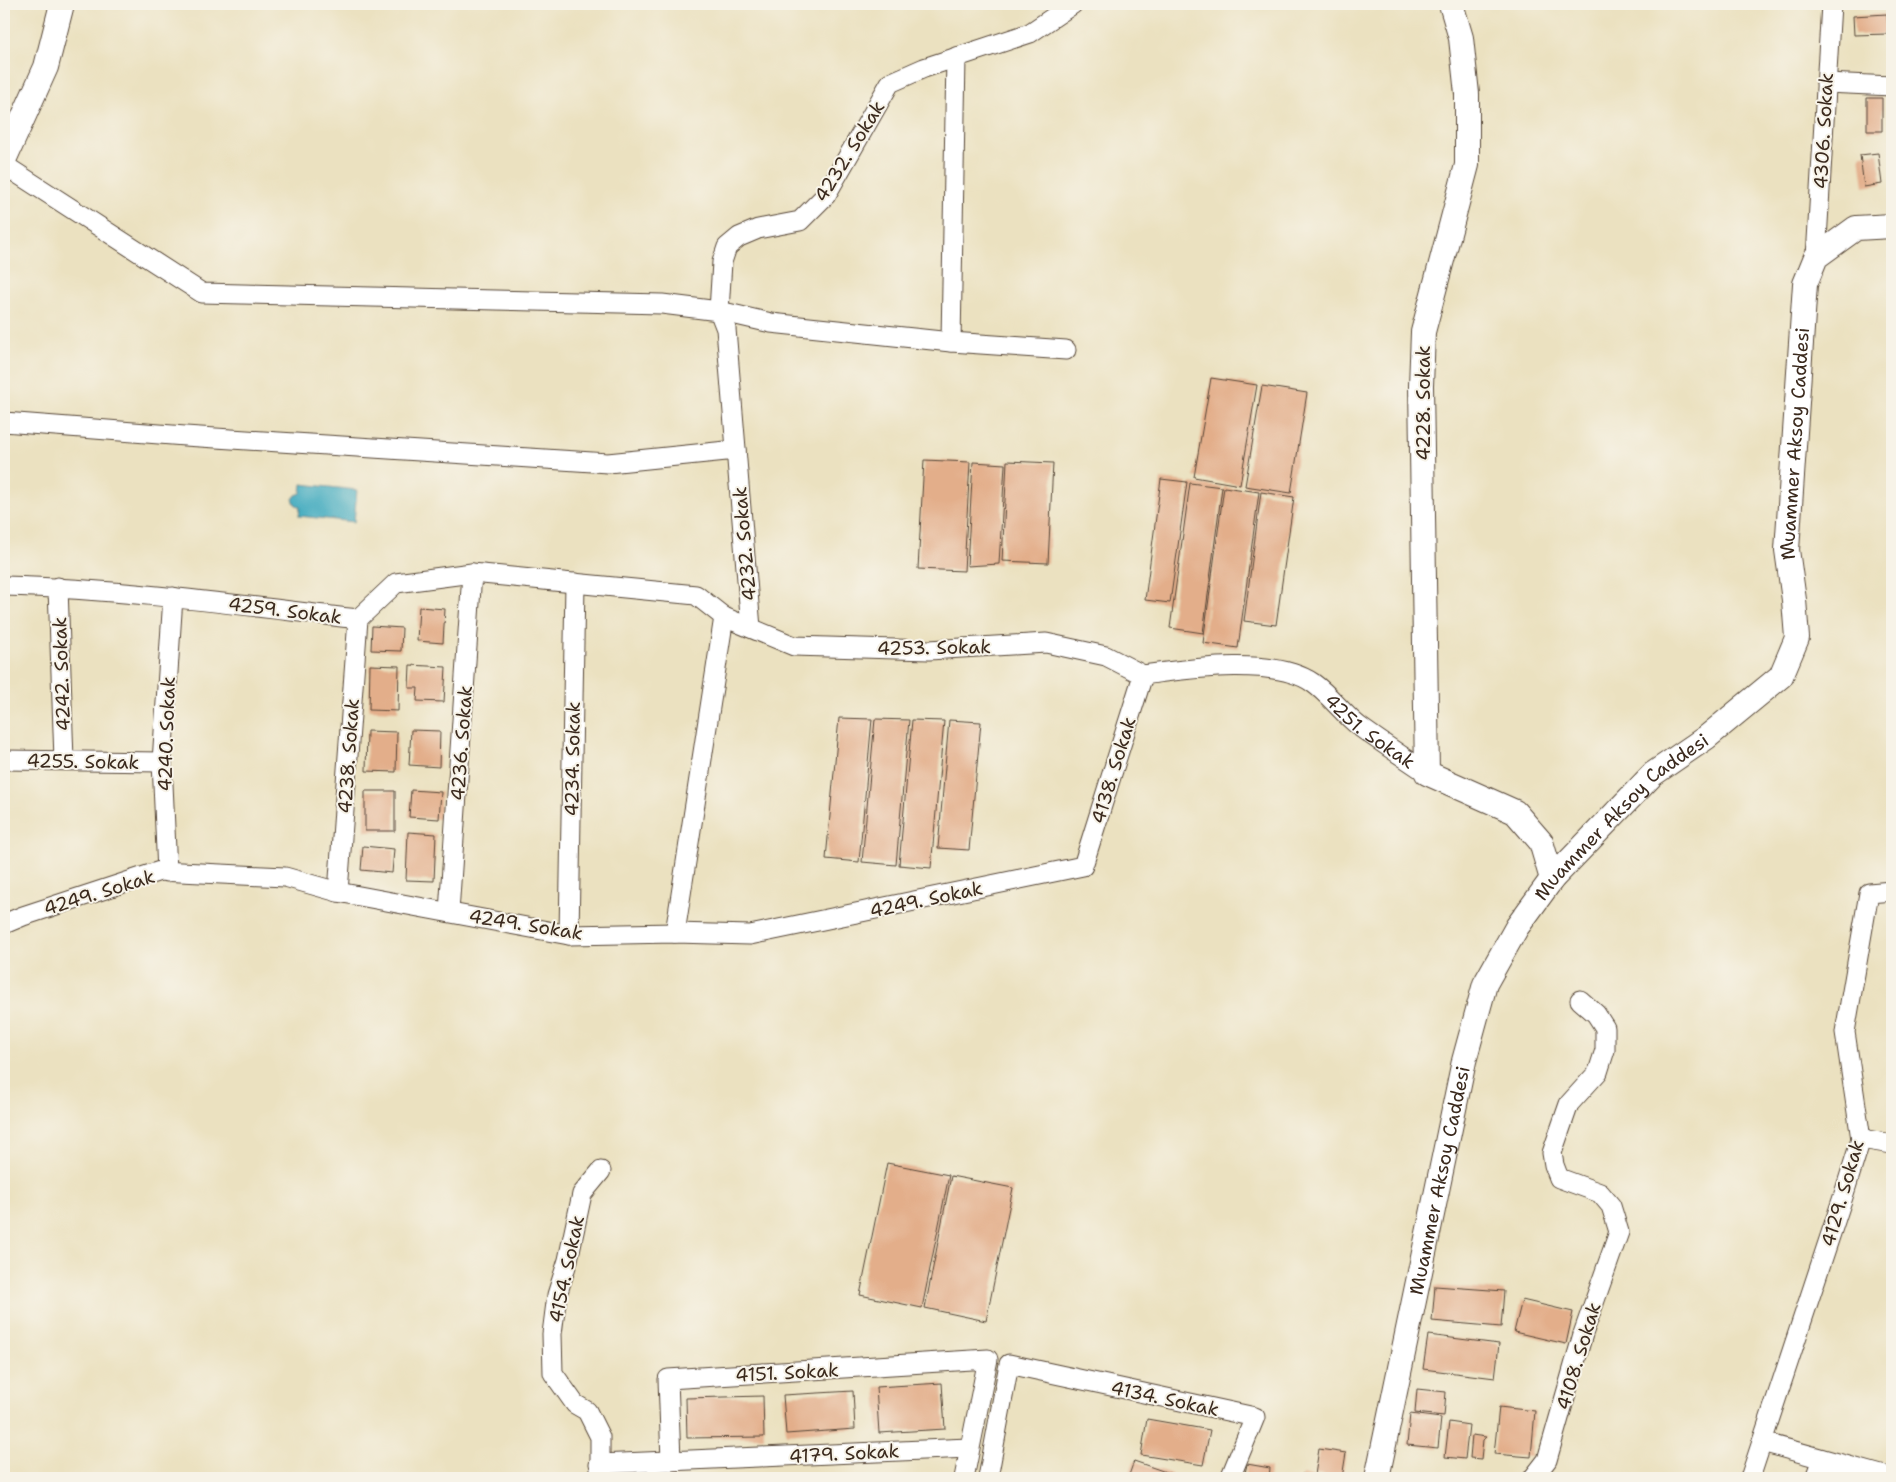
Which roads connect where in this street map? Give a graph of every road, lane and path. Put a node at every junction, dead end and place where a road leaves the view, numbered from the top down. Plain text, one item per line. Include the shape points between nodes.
1 (62, 4) edge
2 (1073, 4) edge
3 (1451, 4) edge
4 (1830, 4) edge
5 (956, 57) junction
6 (1826, 83) junction
7 (1892, 86) edge
8 (4, 160) edge
9 (4, 165) edge
10 (1892, 226) edge
11 (1816, 258) junction
12 (719, 311) junction
13 (950, 342) junction
14 (1066, 350) dead end
15 (4, 422) edge
16 (736, 450) junction
17 (472, 573) junction
18 (575, 583) junction
19 (4, 586) edge
20 (58, 587) junction
21 (173, 596) junction
22 (724, 617) junction
23 (358, 619) junction
24 (751, 628) junction
25 (1143, 675) junction
26 (4, 760) edge
27 (64, 760) junction
28 (162, 762) junction
29 (1427, 773) junction
30 (1083, 866) joint
31 (167, 872) junction
32 (1552, 879) junction
33 (1892, 891) edge
34 (338, 892) junction
35 (449, 912) junction
36 (4, 924) edge
37 (675, 934) junction
38 (569, 935) junction
39 (1580, 1000) dead end
40 (1861, 1139) junction
41 (1892, 1144) edge
42 (601, 1171) dead end
43 (1762, 1442) junction
44 (969, 1448) junction
45 (1822, 1459) junction
46 (671, 1461) junction
47 (600, 1471) edge
48 (964, 1478) edge
49 (988, 1478) edge
50 (1230, 1478) edge
51 (1377, 1478) edge
52 (1533, 1478) edge
53 (1750, 1478) edge
54 (1815, 1478) edge
55 (1892, 1478) edge

1 - 8 street via 46,67
2 - 5 street, 4232. Sokak via 1030,33
3 - 29 street, 4228. Sokak via 1461,38 1467,94 1467,165 1423,332
4 - 6 street, 4306. Sokak
5 - 12 street, 4232. Sokak via 890,83 826,195 800,221 758,229 727,246 722,262
5 - 13 street
6 - 7 street
6 - 11 street, 4306. Sokak
9 - 12 street via 202,293 662,304
10 - 11 street via 1856,228
11 - 32 street, Muammer Aksoy Caddesi via 1806,284 1787,550 1797,638 1781,676 1707,737 1653,774
12 - 13 street via 771,323
12 - 16 street, 4232. Sokak via 726,329
13 - 14 street
15 - 16 street via 608,464
16 - 24 street, 4232. Sokak
17 - 18 street, 4259. Sokak
17 - 23 street, 4259. Sokak via 396,582
17 - 35 street, 4236. Sokak
18 - 22 street, 4259. Sokak via 696,595
18 - 38 street, 4234. Sokak
19 - 20 street, 4259. Sokak
20 - 21 street, 4259. Sokak
20 - 27 street, 4242. Sokak
21 - 23 street, 4259. Sokak
21 - 28 street, 4240. Sokak
22 - 24 street, 4253. Sokak
22 - 37 street, 4232. Sokak
23 - 34 street, 4238. Sokak
24 - 25 street, 4253. Sokak via 794,646 929,650 1046,643 1106,656
25 - 29 street, 4251. Sokak via 1186,669 1248,667 1288,672 1312,682 1359,726
25 - 30 street, 4138. Sokak
26 - 27 street, 4255. Sokak
27 - 28 street, 4255. Sokak
28 - 31 street, 4240. Sokak
29 - 32 street, 4251. Sokak via 1516,812 1541,842
30 - 37 street, 4249. Sokak via 750,935
31 - 34 street, 4249. Sokak via 285,877
31 - 36 street, 4249. Sokak via 151,874
32 - 51 street, Muammer Aksoy Caddesi via 1517,927 1485,984 1464,1061
33 - 40 street, 4129. Sokak via 1869,893 1845,1032
34 - 35 street, 4249. Sokak
35 - 38 street, 4249. Sokak
37 - 38 street, 4249. Sokak
39 - 52 street, 4108. Sokak via 1596,1014 1605,1028 1605,1050 1598,1072 1569,1104 1552,1153 1559,1178 1600,1193 1611,1206 1618,1232 1583,1334 1547,1460
40 - 41 street
40 - 43 street, 4129. Sokak
42 - 47 street, 4154. Sokak via 582,1194 557,1295 552,1334 553,1373 575,1404 587,1411 600,1437
43 - 45 street
43 - 53 street, 4129. Sokak
44 - 46 street, 4179. Sokak
44 - 46 street, 4151. Sokak via 988,1359 668,1379
44 - 48 street
45 - 54 street
45 - 55 street
46 - 47 street, 4179. Sokak
49 - 50 street, 4134. Sokak via 1009,1364 1255,1417

